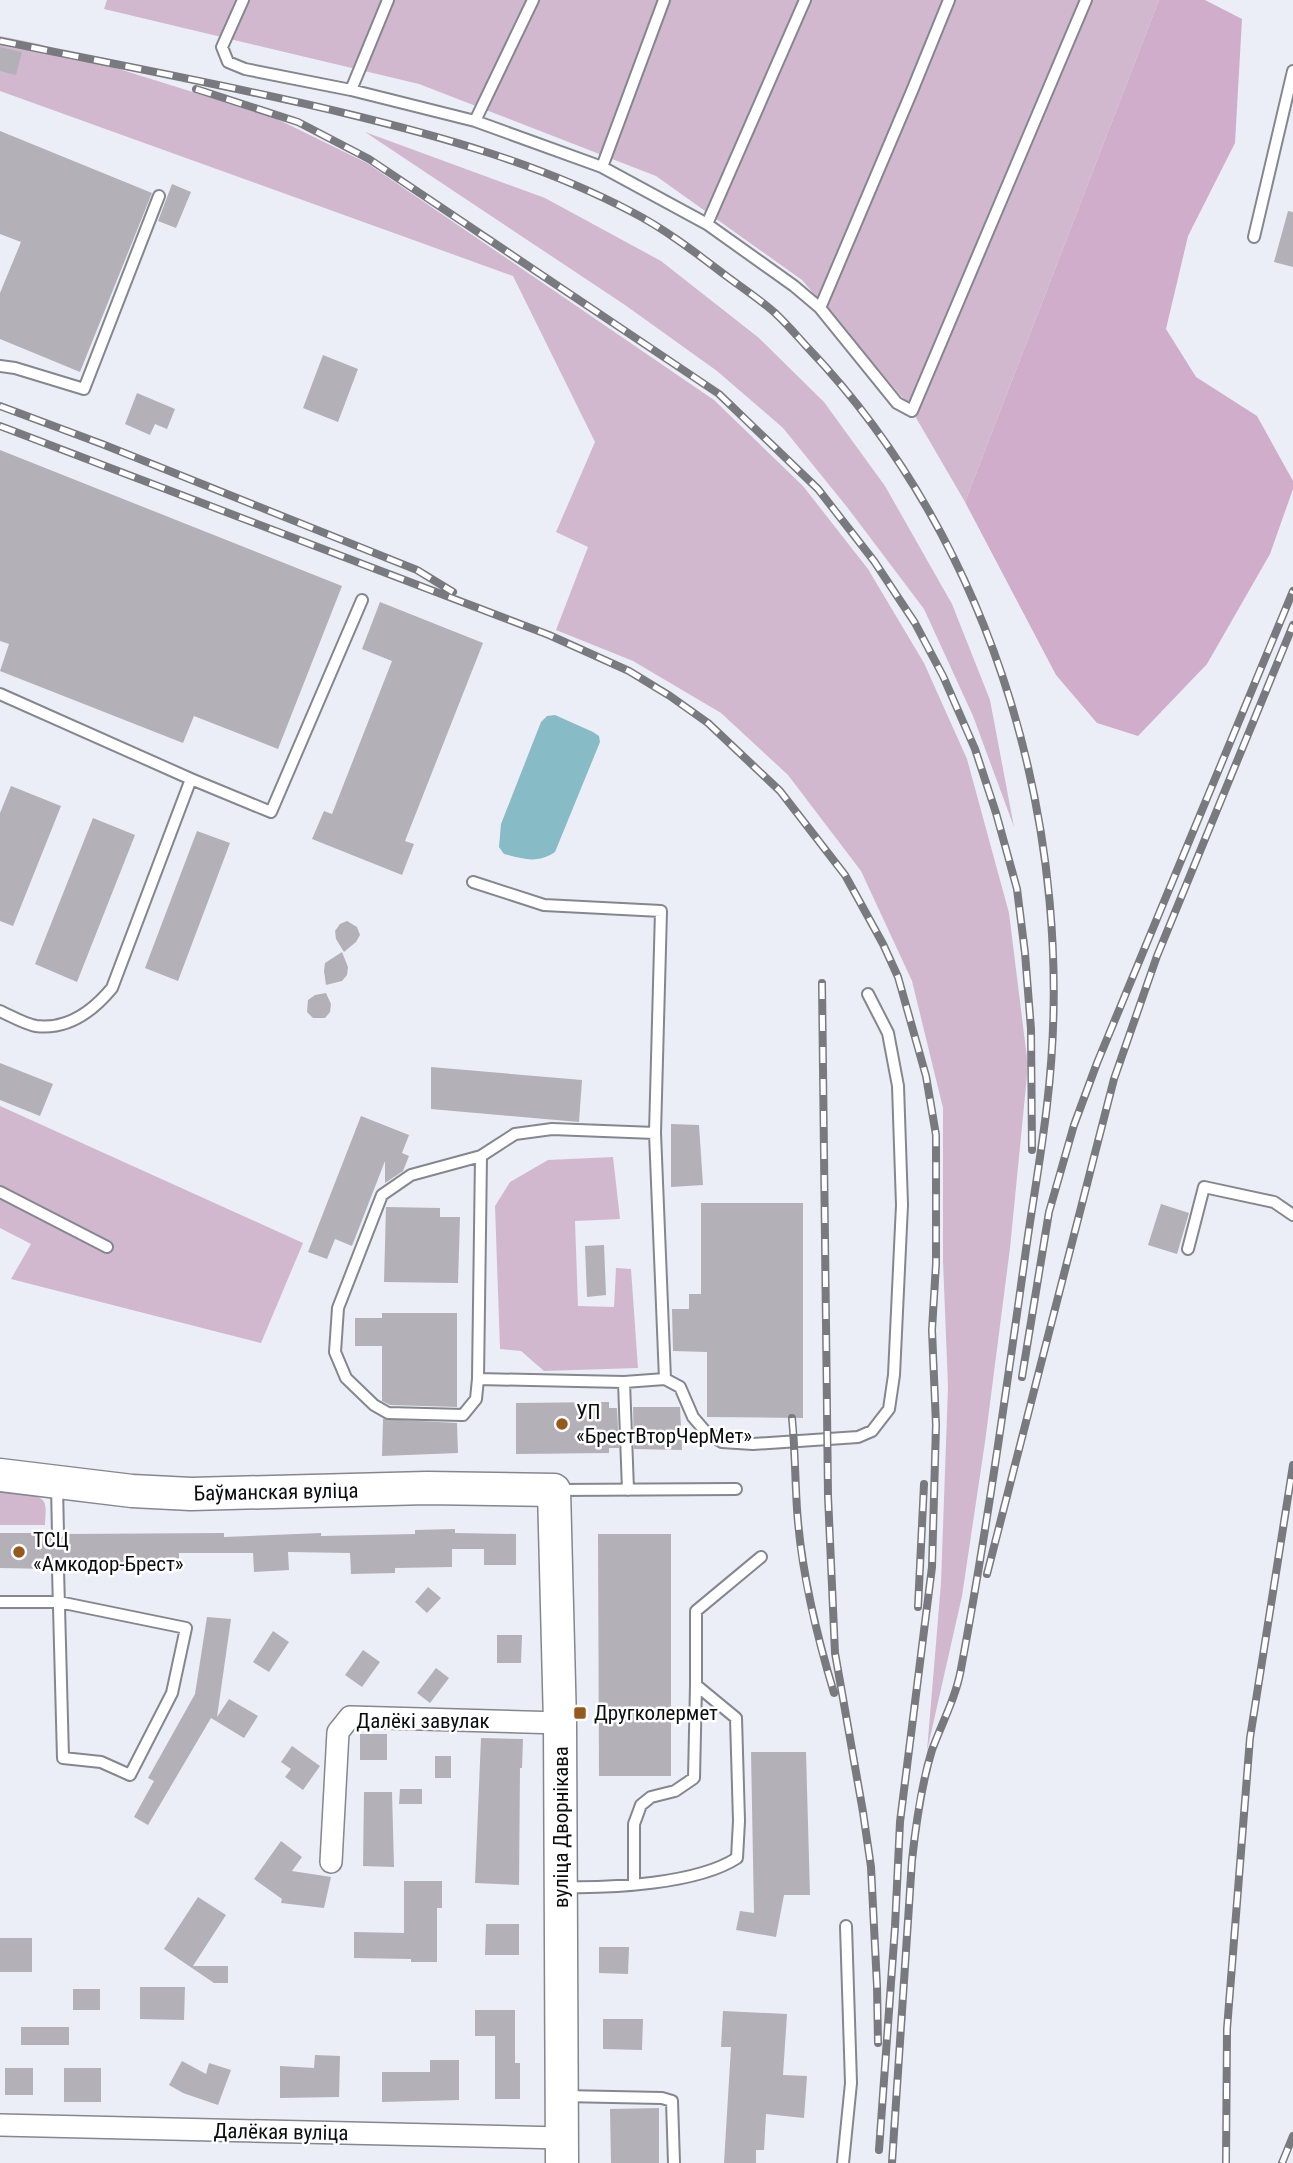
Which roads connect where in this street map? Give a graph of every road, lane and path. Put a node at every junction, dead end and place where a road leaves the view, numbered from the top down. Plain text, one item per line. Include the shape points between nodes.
1 (243, 0) edge
2 (388, 0) edge
3 (533, 0) edge
4 (664, 0) edge
5 (805, 0) edge
6 (949, 0) edge
7 (1086, 0) edge
8 (1293, 71) edge
9 (351, 90) junction
10 (475, 121) junction
11 (602, 167) junction
12 (159, 195) dead end
13 (707, 224) junction
14 (1254, 237) dead end
15 (820, 308) junction
16 (0, 366) edge
17 (362, 600) dead end
18 (0, 694) edge
19 (191, 779) junction
20 (473, 882) dead end
21 (869, 994) dead end
22 (0, 1011) edge
23 (655, 1133) junction
24 (481, 1156) junction
25 (0, 1192) edge
26 (1293, 1215) edge
27 (107, 1247) dead end
28 (1188, 1249) dead end
29 (478, 1379) junction
30 (665, 1379) junction
31 (624, 1382) junction
32 (0, 1475) edge
33 (57, 1483) junction
34 (736, 1489) dead end
35 (554, 1490) junction
36 (628, 1490) junction
37 (58, 1534) dead end
38 (761, 1557) dead end
39 (58, 1569) dead end
40 (0, 1602) edge
41 (59, 1602) junction
42 (696, 1685) junction
43 (561, 1723) junction
44 (331, 1863) dead end
45 (634, 1883) junction
46 (561, 1887) junction
47 (846, 1926) dead end
48 (562, 2096) junction
49 (0, 2126) edge
50 (562, 2151) edge
51 (674, 2163) edge
52 (842, 2163) edge

1 - 9 lane via 222,47 228,62
2 - 9 lane
3 - 10 lane
4 - 11 lane
5 - 13 lane
6 - 15 lane
7 - 15 lane via 912,411 897,404
8 - 14 lane
9 - 10 lane
10 - 11 lane
11 - 13 lane
12 - 16 lane via 84,388
13 - 15 lane
17 - 19 lane via 271,812
18 - 19 lane
19 - 22 lane via 112,988 97,1006 69,1023 36,1026
20 - 23 lane via 544,905 661,911
21 - 30 lane via 888,1033 898,1086 902,1205 889,1409 872,1431 858,1437 722,1442 693,1417 680,1387
23 - 24 lane via 527,1132 515,1134
23 - 30 lane
24 - 29 lane
24 - 29 lane via 411,1175 382,1195 338,1308 335,1352 346,1378 388,1413 463,1415 476,1399
25 - 27 lane
26 - 28 lane via 1275,1202 1204,1187
29 - 31 lane
30 - 31 lane
31 - 36 lane
32 - 33 street, Баўманская вуліца
33 - 35 street, Баўманская вуліца via 191,1494
33 - 37 lane
34 - 36 lane
35 - 36 lane
35 - 43 street, вуліца Дворнікава
38 - 42 lane via 696,1611
39 - 41 lane
40 - 41 lane
41 - 41 lane via 63,1758 101,1762 130,1775 172,1693 186,1628
42 - 45 lane via 694,1779 641,1805 634,1824
42 - 45 lane via 736,1718 737,1858 722,1868
43 - 44 street, Далёкі завулак via 350,1717 338,1731
43 - 46 street, вуліца Дворнікава
45 - 46 lane
46 - 48 street, вуліца Дворнікава
47 - 52 lane via 851,2083
48 - 50 street, вуліца Дворнікава
48 - 51 lane via 672,2101
49 - 50 street, Далёкая вуліца

